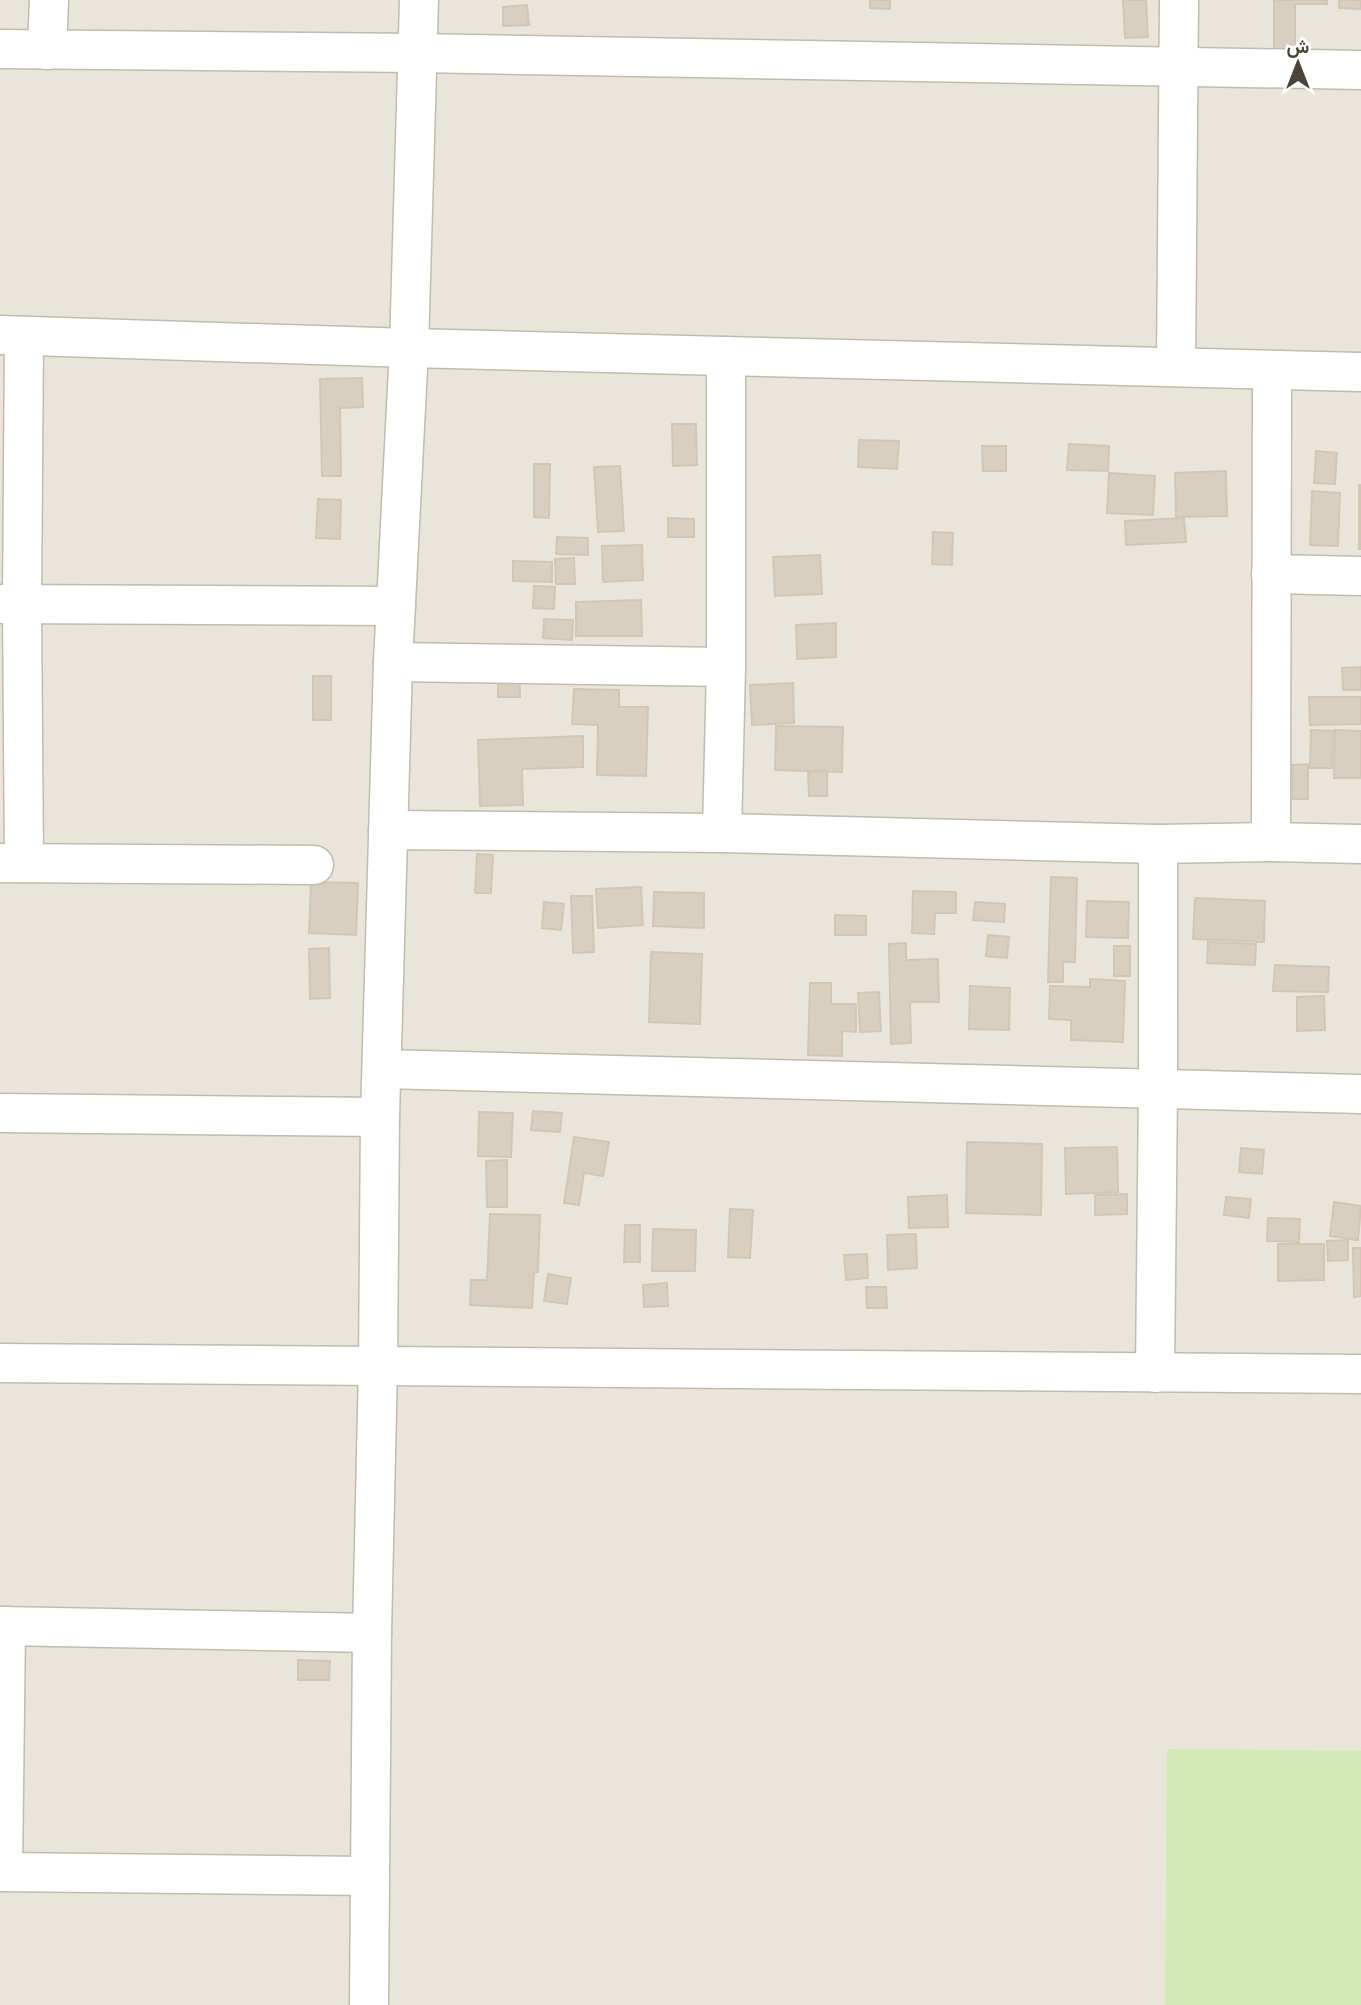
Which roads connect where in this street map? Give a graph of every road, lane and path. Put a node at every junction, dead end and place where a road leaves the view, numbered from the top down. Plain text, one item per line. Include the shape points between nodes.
1 (49, 0) edge
2 (419, 0) edge
3 (1179, 0) edge
4 (0, 49) edge
5 (47, 50) junction
6 (417, 53) junction
7 (1178, 66) junction
8 (1361, 70) edge
9 (12, 335) edge
10 (409, 348) junction
11 (726, 356) junction
12 (1176, 367) junction
13 (1272, 370) junction
14 (1361, 372) edge
15 (1270, 575) junction
16 (1361, 576) edge
17 (11, 605) edge
18 (396, 606) junction
19 (393, 662) junction
20 (726, 667) junction
21 (388, 831) junction
22 (722, 833) junction
23 (1270, 842) junction
24 (1158, 844) junction
25 (1361, 844) edge
26 (12, 863) edge
27 (314, 865) dead end
28 (383, 1069) junction
29 (1158, 1089) junction
30 (1361, 1094) edge
31 (0, 1113) edge
32 (380, 1117) junction
33 (0, 1363) edge
34 (378, 1365) junction
35 (1155, 1373) junction
36 (1361, 1374) edge
37 (3, 1626) edge
38 (372, 1633) junction
39 (1, 1872) edge
40 (369, 1876) junction
41 (369, 2005) edge

1 - 5 street
2 - 6 street
3 - 7 street
4 - 5 street
5 - 6 street
6 - 7 street
6 - 10 street
7 - 8 street
7 - 12 street
9 - 10 street
9 - 17 street
10 - 11 street
10 - 18 street
11 - 12 street
11 - 20 street
12 - 13 street
13 - 14 street
13 - 15 street
15 - 16 street
15 - 23 street
17 - 18 street
17 - 26 street
18 - 19 street
19 - 20 street
19 - 21 street
20 - 22 street
21 - 22 street
21 - 28 street
22 - 24 street
23 - 24 street
23 - 25 street
24 - 29 street
26 - 27 street
28 - 29 street
28 - 32 street
29 - 30 street
29 - 35 street
31 - 32 street
32 - 34 street
33 - 34 street
34 - 35 street
34 - 38 street
35 - 36 street
37 - 38 street
37 - 39 street
38 - 40 street
39 - 40 street
40 - 41 street

